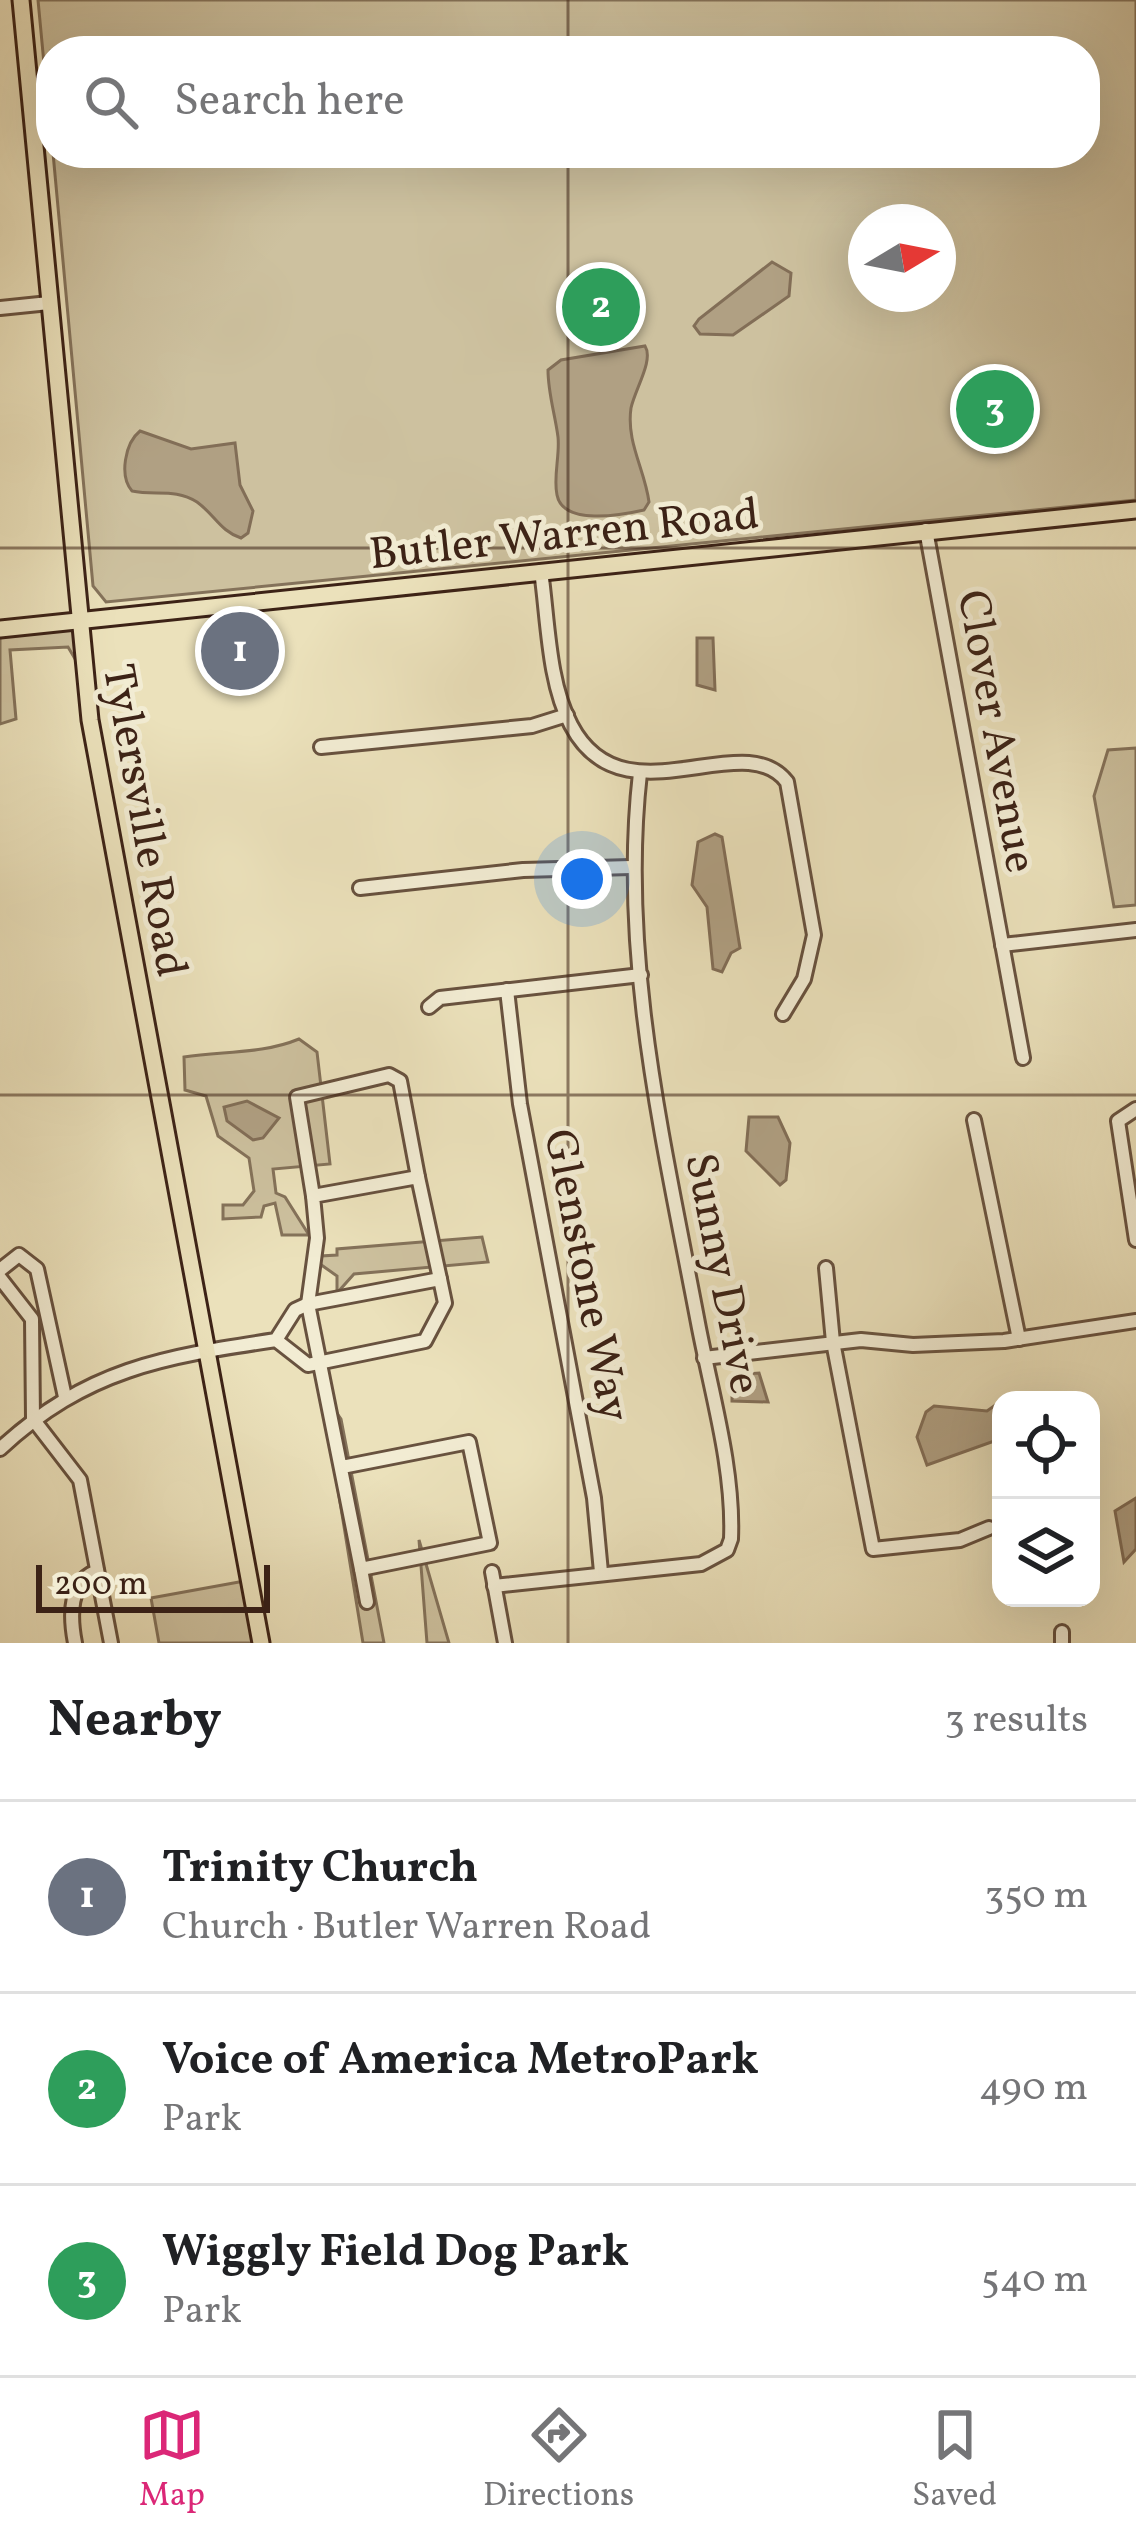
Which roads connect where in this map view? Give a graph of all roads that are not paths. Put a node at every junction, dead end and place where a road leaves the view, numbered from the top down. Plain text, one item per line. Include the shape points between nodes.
1 (21, 0) edge
2 (36, 162) edge
3 (37, 168) edge
4 (49, 303) junction
5 (0, 308) edge
6 (1136, 510) edge
7 (926, 530) junction
8 (541, 571) junction
9 (79, 620) junction
10 (0, 629) edge
11 (567, 715) junction
12 (321, 747) dead end
13 (640, 773) junction
14 (631, 867) junction
15 (359, 888) dead end
16 (1136, 929) edge
17 (1002, 945) junction
18 (641, 975) junction
19 (507, 990) junction
20 (429, 1007) dead end
21 (783, 1013) dead end
22 (1022, 1058) dead end
23 (1136, 1109) edge
24 (974, 1120) dead end
25 (418, 1177) junction
26 (313, 1196) junction
27 (1136, 1240) edge
28 (826, 1268) dead end
29 (0, 1274) edge
30 (440, 1279) junction
31 (308, 1304) junction
32 (1136, 1321) edge
33 (1019, 1339) junction
34 (276, 1340) junction
35 (833, 1342) junction
36 (206, 1353) junction
37 (704, 1358) junction
38 (322, 1365) junction
39 (65, 1396) junction
40 (33, 1419) junction
41 (0, 1450) edge
42 (341, 1467) junction
43 (989, 1528) dead end
44 (361, 1569) junction
45 (97, 1571) junction
46 (601, 1573) junction
47 (367, 1602) dead end
48 (75, 1643) edge
49 (111, 1643) edge
50 (261, 1643) edge
51 (506, 1643) edge

1 - 2 main road, Tylersville Road
3 - 4 main road, Tylersville Road
4 - 5 street
4 - 9 main road, Tylersville Road
6 - 7 main road, Butler Warren Road
7 - 8 main road, Butler Warren Road
7 - 17 street, Clover Avenue
8 - 9 main road, Butler Warren Road
8 - 11 street
9 - 10 main road, Butler Warren Road
9 - 36 main road, Tylersville Road via 102,793
11 - 12 street via 532,726
11 - 13 street via 596,756
13 - 14 street, Sunny Drive
13 - 21 street via 761,764 788,782 814,935 804,980
14 - 15 street
14 - 18 street, Sunny Drive
16 - 17 street
17 - 22 street, Clover Avenue
18 - 19 street
18 - 37 street, Sunny Drive
19 - 20 street via 440,998
19 - 46 street, Glenstone Way
23 - 27 street via 1118,1121
24 - 33 street
25 - 26 street
25 - 26 street via 400,1082 389,1075 297,1097
25 - 30 street
26 - 31 street
28 - 35 street
29 - 39 street via 19,1255 37,1269
29 - 40 street via 32,1319
30 - 31 street
30 - 38 street via 445,1304 425,1341
31 - 34 street
31 - 38 street
32 - 33 street
33 - 35 street
34 - 36 street
34 - 38 street via 301,1361
35 - 37 street
35 - 43 street via 873,1549 960,1540
36 - 39 street via 124,1370
36 - 50 main road, Tylersville Road
37 - 46 street, Sunny Drive via 728,1489 727,1550 700,1564
38 - 42 street
39 - 40 street
40 - 41 street
40 - 45 street via 80,1480
42 - 44 street
42 - 44 street via 470,1442 490,1543
44 - 47 street
45 - 48 street via 73,1602
45 - 49 street
46 - 51 street, Sunny Drive via 493,1579

